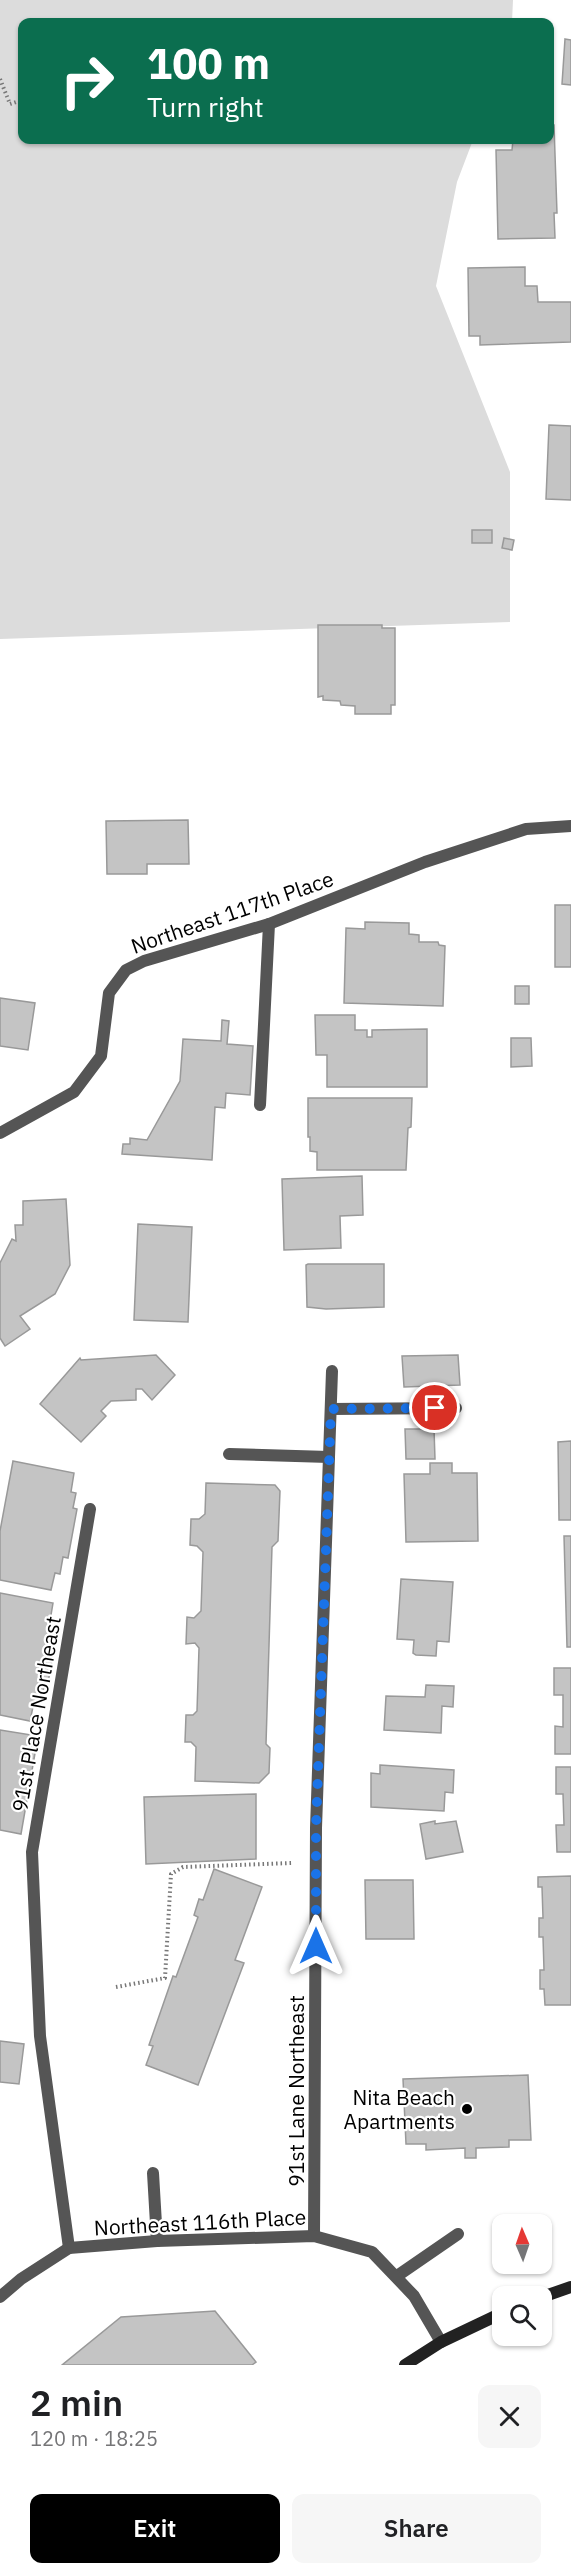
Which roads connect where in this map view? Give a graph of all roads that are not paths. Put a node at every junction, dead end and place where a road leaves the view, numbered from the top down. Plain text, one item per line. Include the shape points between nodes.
1 (571, 826) edge
2 (269, 924) junction
3 (260, 1105) dead end
4 (0, 1133) edge
5 (332, 1371) dead end
6 (456, 1408) dead end
7 (331, 1409) junction
8 (230, 1454) dead end
9 (329, 1457) junction
10 (90, 1509) dead end
11 (153, 2173) dead end
12 (458, 2234) dead end
13 (314, 2236) junction
14 (157, 2241) junction
15 (69, 2248) junction
16 (397, 2277) junction
17 (571, 2287) edge
18 (552, 2294) edge
19 (0, 2297) edge
20 (492, 2318) edge
21 (441, 2343) junction
22 (405, 2365) edge

1 - 2 street, Northeast 117th Place via 526,829 425,862
2 - 3 street
2 - 4 street, Northeast 117th Place via 144,961 126,970 109,993 101,1056 74,1092
5 - 7 street, 91st Lane Northeast
6 - 7 street
7 - 9 street, 91st Lane Northeast
8 - 9 street
9 - 13 street, 91st Lane Northeast via 316,1828
10 - 15 street, 91st Place Northeast via 32,1852 40,2036
11 - 14 street
12 - 16 street
13 - 14 street, Northeast 116th Place
13 - 16 street, Northeast 116th Place via 372,2252
14 - 15 street, Northeast 116th Place
15 - 19 street, Northeast 116th Place
16 - 21 street, Northeast 116th Place via 414,2296
17 - 18 main road
20 - 21 main road
21 - 22 main road

